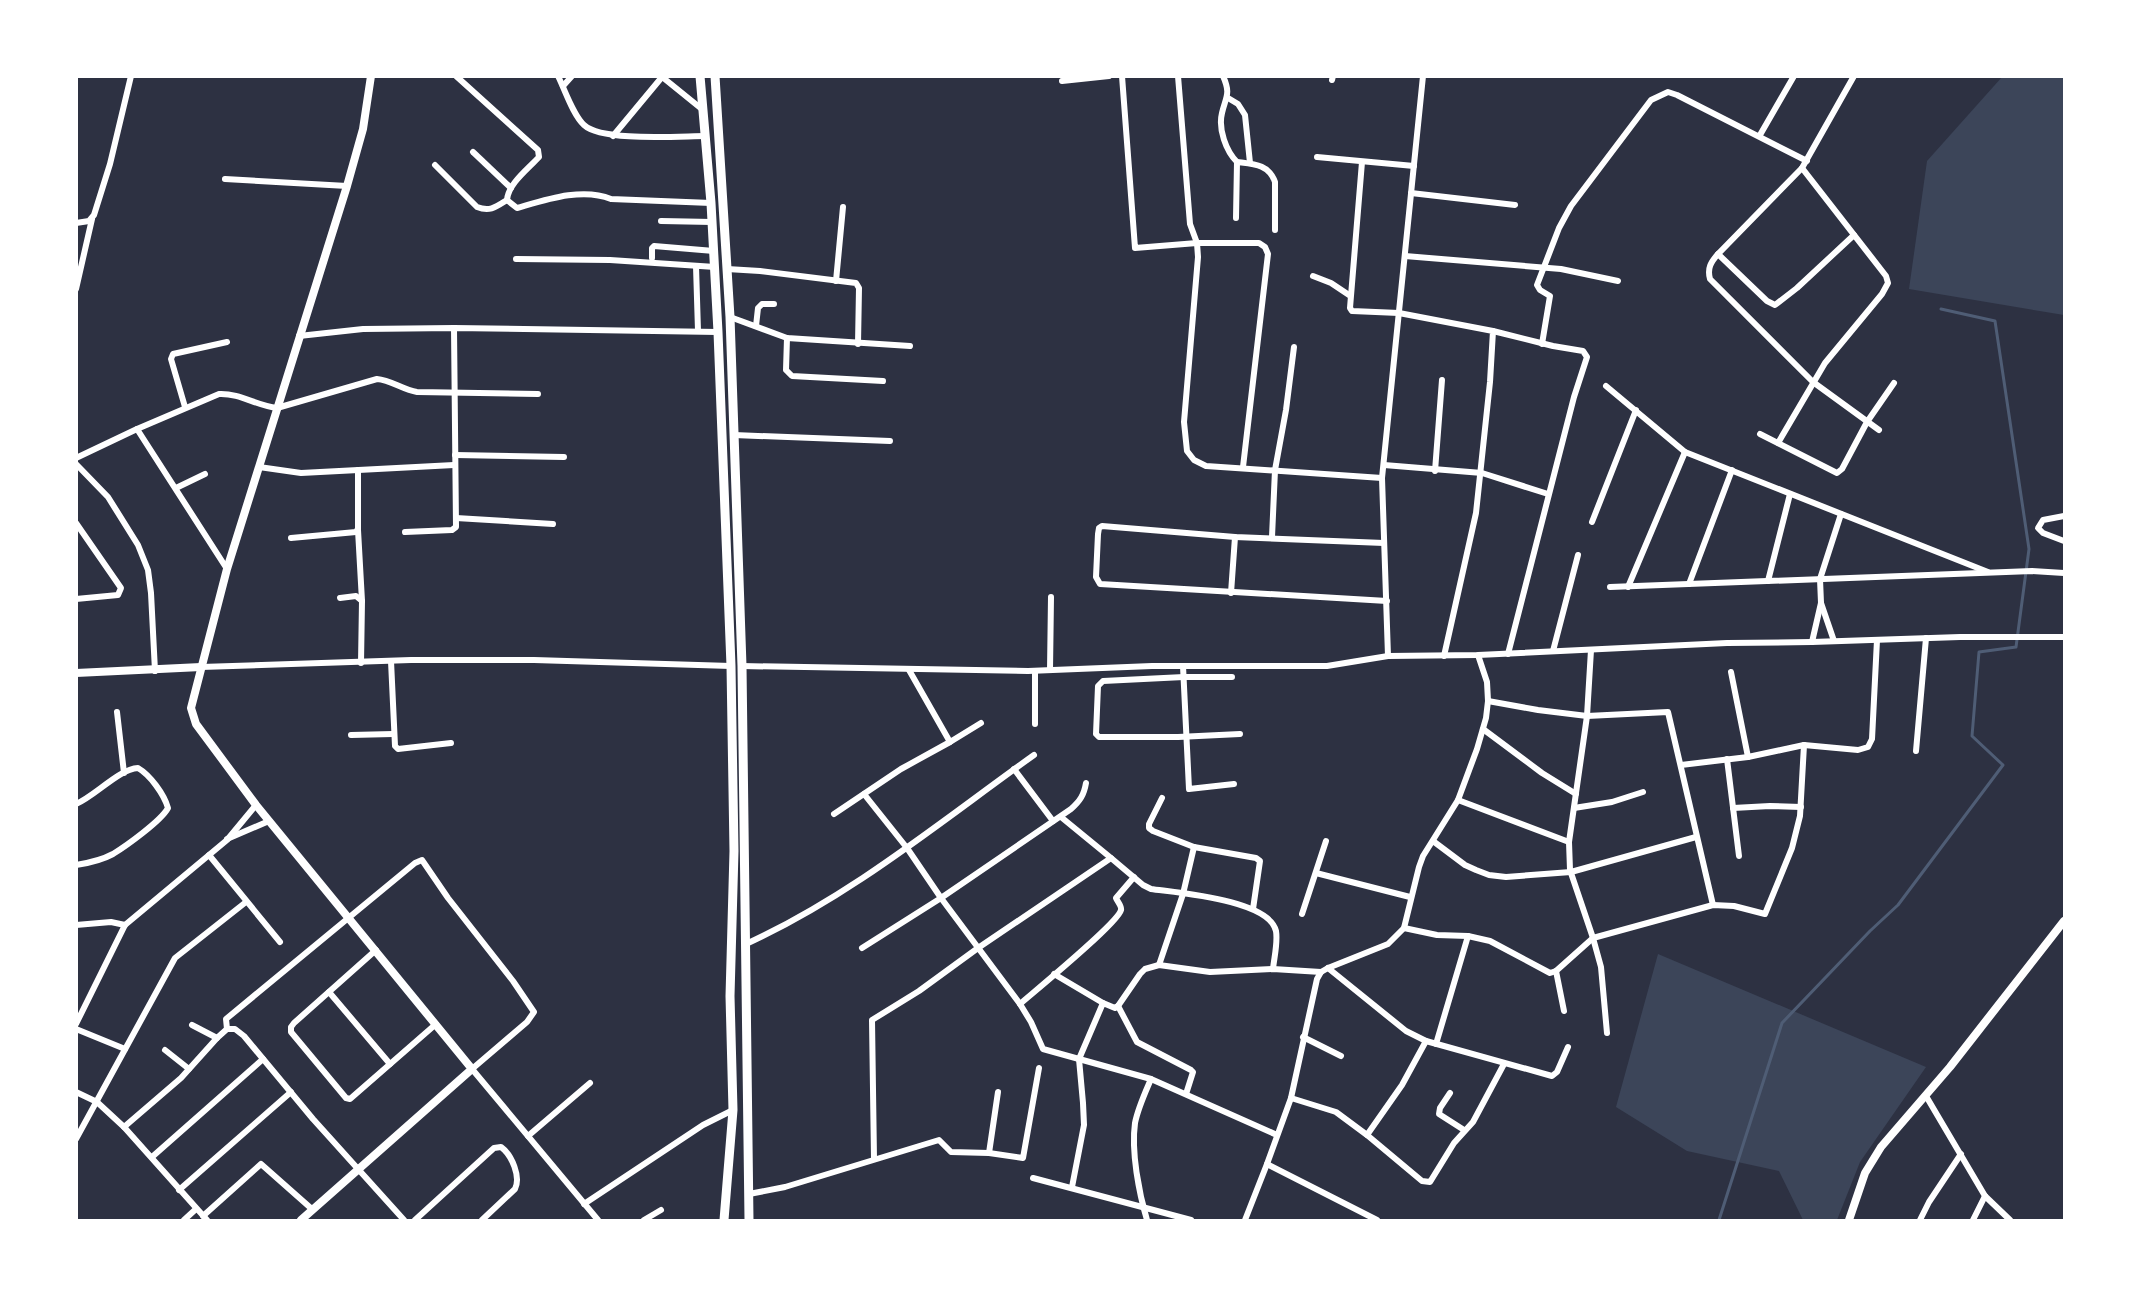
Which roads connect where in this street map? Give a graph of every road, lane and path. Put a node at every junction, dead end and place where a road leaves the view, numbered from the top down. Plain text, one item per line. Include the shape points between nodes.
1 (131, 76) edge
2 (371, 76) edge
3 (456, 76) edge
4 (558, 76) edge
5 (572, 76) edge
6 (700, 76) edge
7 (716, 76) edge
8 (1109, 76) edge
9 (1122, 76) edge
10 (1178, 76) edge
11 (1223, 76) edge
12 (1423, 76) edge
13 (1794, 76) edge
14 (1854, 76) edge
15 (661, 77) edge
16 (465, 79) edge
17 (1062, 81) dead end
18 (563, 86) junction
19 (1228, 98) junction
20 (703, 110) junction
21 (1760, 135) junction
22 (613, 136) junction
23 (706, 136) junction
24 (473, 152) dead end
25 (1317, 158) dead end
26 (1807, 161) junction
27 (1237, 162) junction
28 (1362, 162) junction
29 (1250, 163) junction
30 (435, 165) dead end
31 (1414, 166) junction
32 (1802, 168) junction
33 (225, 178) dead end
34 (347, 186) junction
35 (511, 188) junction
36 (1412, 193) junction
37 (507, 200) junction
38 (711, 203) junction
39 (1515, 206) dead end
40 (843, 207) dead end
41 (1236, 218) dead end
42 (92, 219) junction
43 (661, 221) dead end
44 (712, 222) junction
45 (76, 223) edge
46 (1275, 230) dead end
47 (1854, 235) junction
48 (1197, 243) junction
49 (714, 251) junction
50 (1718, 254) junction
51 (1405, 256) junction
52 (652, 258) dead end
53 (516, 259) dead end
54 (696, 266) junction
55 (715, 267) junction
56 (1543, 268) junction
57 (727, 269) junction
58 (1313, 276) dead end
59 (836, 281) junction
60 (1618, 281) dead end
61 (76, 289) edge
62 (1349, 295) junction
63 (774, 304) dead end
64 (1400, 313) junction
65 (730, 317) junction
66 (756, 326) junction
67 (454, 328) junction
68 (698, 331) junction
69 (1493, 331) junction
70 (718, 332) junction
71 (299, 336) junction
72 (786, 338) junction
73 (227, 342) dead end
74 (858, 344) junction
75 (1542, 344) junction
76 (910, 346) dead end
77 (1294, 347) dead end
78 (1442, 380) dead end
79 (883, 381) dead end
80 (1813, 382) junction
81 (1894, 383) dead end
82 (1606, 386) dead end
83 (454, 392) junction
84 (538, 394) dead end
85 (185, 408) junction
86 (277, 408) junction
87 (1636, 410) junction
88 (1867, 422) junction
89 (137, 429) junction
90 (1879, 430) dead end
91 (1760, 434) dead end
92 (734, 435) junction
93 (890, 441) dead end
94 (1778, 443) junction
95 (1685, 452) junction
96 (455, 454) junction
97 (564, 457) dead end
98 (76, 458) edge
99 (76, 464) edge
100 (454, 465) junction
101 (1384, 465) junction
102 (259, 467) junction
103 (1243, 467) junction
104 (358, 470) junction
105 (1275, 470) junction
106 (1732, 470) junction
107 (1435, 471) junction
108 (1482, 473) junction
109 (206, 474) dead end
110 (1382, 478) junction
111 (176, 488) junction
112 (1548, 494) junction
113 (1790, 494) junction
114 (1841, 514) junction
115 (2064, 516) edge
116 (456, 518) junction
117 (1593, 522) dead end
118 (76, 523) edge
119 (553, 524) dead end
120 (358, 530) junction
121 (405, 532) dead end
122 (1235, 537) junction
123 (1272, 537) junction
124 (291, 538) dead end
125 (2064, 541) edge
126 (1384, 543) junction
127 (1578, 555) dead end
128 (227, 569) junction
129 (1990, 573) junction
130 (2064, 573) edge
131 (1820, 579) junction
132 (1768, 581) junction
133 (1689, 584) junction
134 (1610, 587) dead end
135 (1628, 587) junction
136 (1231, 593) junction
137 (1051, 597) dead end
138 (340, 598) dead end
139 (76, 599) edge
140 (362, 601) junction
141 (1386, 601) junction
142 (1821, 603) junction
143 (2064, 637) edge
144 (1926, 638) junction
145 (1877, 640) junction
146 (1834, 641) junction
147 (1812, 642) junction
148 (1591, 650) junction
149 (1553, 651) junction
150 (1508, 654) junction
151 (1478, 655) junction
152 (1388, 656) junction
153 (1444, 657) junction
154 (391, 661) junction
155 (361, 663) junction
156 (731, 666) junction
157 (742, 666) junction
158 (1183, 666) junction
159 (201, 667) junction
160 (909, 670) junction
161 (1050, 670) junction
162 (154, 671) junction
163 (1035, 671) junction
164 (1731, 672) dead end
165 (76, 673) edge
166 (1184, 677) junction
167 (1232, 677) dead end
168 (1488, 700) junction
169 (117, 712) dead end
170 (1587, 716) junction
171 (981, 723) dead end
172 (1035, 724) dead end
173 (1483, 729) junction
174 (393, 734) junction
175 (1240, 734) dead end
176 (351, 735) dead end
177 (1188, 737) junction
178 (950, 742) junction
179 (451, 743) dead end
180 (1804, 745) junction
181 (1916, 751) dead end
182 (1034, 755) dead end
183 (1748, 756) junction
184 (1727, 759) junction
185 (1681, 765) junction
186 (1014, 769) junction
187 (124, 773) junction
188 (1086, 783) dead end
189 (1233, 784) dead end
190 (1643, 792) dead end
191 (864, 794) junction
192 (1576, 794) junction
193 (1162, 798) dead end
194 (1458, 800) junction
195 (76, 804) edge
196 (255, 805) junction
197 (1801, 807) junction
198 (1574, 808) junction
199 (1733, 808) junction
200 (834, 814) dead end
201 (1060, 816) junction
202 (269, 821) junction
203 (1053, 821) junction
204 (1696, 837) junction
205 (227, 840) junction
206 (1326, 841) dead end
207 (1433, 841) junction
208 (1569, 842) junction
209 (1194, 847) junction
210 (907, 848) junction
211 (209, 855) junction
212 (1739, 856) dead end
213 (1111, 858) junction
214 (76, 865) edge
215 (1571, 872) junction
216 (1316, 873) junction
217 (1134, 877) junction
218 (1183, 894) junction
219 (1410, 897) junction
220 (941, 898) junction
221 (246, 902) junction
222 (1713, 905) junction
223 (1253, 909) junction
224 (1302, 914) dead end
225 (349, 917) junction
226 (2064, 921) edge
227 (76, 925) edge
228 (124, 925) junction
229 (1404, 928) junction
230 (1468, 936) junction
231 (1593, 938) junction
232 (280, 942) dead end
233 (746, 944) junction
234 (862, 948) dead end
235 (978, 948) junction
236 (376, 950) junction
237 (1159, 965) junction
238 (1328, 968) junction
239 (1273, 969) junction
240 (1556, 971) junction
241 (1321, 972) junction
242 (1054, 974) junction
243 (329, 992) junction
244 (1103, 1003) junction
245 (1020, 1004) junction
246 (1118, 1006) junction
247 (1564, 1011) dead end
248 (76, 1024) edge
249 (436, 1024) junction
250 (192, 1025) dead end
251 (76, 1029) edge
252 (228, 1029) junction
253 (1607, 1033) dead end
254 (1303, 1037) junction
255 (216, 1038) junction
256 (1426, 1041) junction
257 (1436, 1044) junction
258 (1568, 1047) dead end
259 (125, 1049) junction
260 (165, 1050) dead end
261 (1341, 1056) dead end
262 (263, 1059) junction
263 (1079, 1059) junction
264 (390, 1064) junction
265 (1504, 1064) junction
266 (1039, 1068) dead end
267 (189, 1069) junction
268 (472, 1069) junction
269 (1150, 1079) junction
270 (590, 1083) dead end
271 (76, 1092) edge
272 (291, 1092) junction
273 (998, 1092) dead end
274 (1450, 1093) dead end
275 (1186, 1094) junction
276 (1926, 1096) junction
277 (1291, 1098) junction
278 (97, 1102) junction
279 (733, 1110) junction
280 (124, 1127) junction
281 (1464, 1131) junction
282 (1277, 1135) junction
283 (1367, 1135) junction
284 (528, 1136) junction
285 (76, 1140) edge
286 (989, 1153) junction
287 (1961, 1154) junction
288 (152, 1157) junction
289 (874, 1159) junction
290 (1268, 1164) junction
291 (358, 1170) junction
292 (1033, 1178) dead end
293 (1072, 1187) junction
294 (179, 1190) junction
295 (749, 1194) junction
296 (1985, 1196) junction
297 (584, 1204) junction
298 (1143, 1206) junction
299 (196, 1209) junction
300 (314, 1210) junction
301 (661, 1210) dead end
302 (205, 1218) edge
303 (184, 1221) edge
304 (301, 1221) edge
305 (404, 1221) edge
306 (415, 1221) edge
307 (482, 1221) edge
308 (597, 1221) edge
309 (644, 1221) edge
310 (724, 1221) edge
311 (750, 1221) edge
312 (1147, 1221) edge
313 (1191, 1221) edge
314 (1245, 1221) edge
315 (1377, 1221) edge
316 (1849, 1221) edge
317 (1920, 1221) edge
318 (1973, 1221) edge
319 (2010, 1221) edge

1 - 42 street
2 - 34 street via 363,129
3 - 16 street
4 - 18 street
5 - 18 street
6 - 20 highway
7 - 57 highway
8 - 17 street
9 - 48 street via 1134,245 1138,249
10 - 48 street via 1190,224
11 - 19 street
12 - 31 street
13 - 21 street
14 - 26 street
15 - 20 street
15 - 22 street
16 - 35 street via 538,150 539,157
18 - 22 street via 585,127
19 - 27 street via 1222,123 1226,145
19 - 29 street via 1245,115
20 - 23 highway
21 - 26 street
21 - 56 street via 1668,92 1651,100 1571,206
22 - 23 street
23 - 38 highway
24 - 35 street
25 - 28 street
26 - 32 street
27 - 29 street
27 - 41 street
28 - 31 street
28 - 62 street
29 - 46 street via 1263,166 1273,175
30 - 37 street via 477,207 493,209
31 - 36 street
32 - 47 street
32 - 50 street
33 - 34 street
34 - 71 street
35 - 37 street
36 - 39 street
36 - 51 street
37 - 38 street via 517,208 595,194 611,199
38 - 44 highway
40 - 59 street
42 - 45 street
42 - 61 street
43 - 44 street
44 - 49 highway
47 - 50 street via 1775,304 1767,301
47 - 80 street via 1886,276 1887,286
48 - 103 street via 1184,422 1187,451 1206,466
48 - 103 street via 1259,243 1268,254
49 - 52 street via 654,246
49 - 55 highway
50 - 80 street via 1708,269 1710,279
51 - 56 street
51 - 64 street
53 - 54 street
54 - 55 street
54 - 68 street
55 - 70 highway
56 - 60 street
56 - 75 street via 1538,288 1550,295 1550,300
57 - 59 street
57 - 65 highway
58 - 62 street
59 - 74 street via 856,283 859,288
62 - 64 street via 1352,310
63 - 66 street via 758,308
64 - 69 street
64 - 101 street
65 - 66 street
65 - 92 highway
66 - 72 street
67 - 68 street
67 - 71 street via 363,329
67 - 83 street
68 - 70 street
69 - 75 street
69 - 108 street
70 - 156 highway
71 - 86 street
72 - 74 street
72 - 79 street via 786,370 792,376
73 - 85 street via 171,356
74 - 76 street
75 - 112 street via 1583,351 1587,357
77 - 105 street
78 - 107 street
80 - 88 street
80 - 94 street
81 - 88 street
82 - 87 street
83 - 84 street
83 - 86 street via 411,392 377,379
83 - 96 street
85 - 86 street via 219,394 233,393
85 - 89 street
86 - 102 street
87 - 95 street
87 - 117 street
88 - 90 street
88 - 94 street via 1837,473
89 - 98 street
89 - 111 street
91 - 94 street
92 - 93 street
92 - 157 highway
95 - 106 street
95 - 135 street
96 - 97 street
96 - 100 street
99 - 162 street via 108,497 138,545 148,570
100 - 104 street
100 - 116 street
101 - 107 street
101 - 110 street
102 - 104 street via 301,473
102 - 128 street
103 - 105 street
104 - 120 street
105 - 110 street
105 - 123 street
106 - 113 street
106 - 133 street
107 - 108 street
108 - 112 street
108 - 153 street
109 - 111 street
110 - 126 street
111 - 128 street
112 - 150 street
113 - 114 street
113 - 132 street
114 - 129 street
114 - 131 street
115 - 125 street via 2043,520 2038,528
116 - 119 street
116 - 121 street via 452,530
118 - 139 street via 121,588 118,595
120 - 124 street via 353,534
120 - 140 street
122 - 123 street
122 - 136 street
122 - 136 street via 1102,526 1098,534 1096,577 1100,584
123 - 126 street
126 - 141 street
127 - 149 street
128 - 159 street
129 - 130 street
129 - 131 street
131 - 132 street
131 - 142 street
132 - 133 street
133 - 135 street
134 - 135 street
136 - 141 street
137 - 161 street
138 - 140 street via 356,596
140 - 155 street
141 - 152 street
142 - 146 street
142 - 147 street
143 - 144 street
144 - 145 street
144 - 181 street
145 - 146 street
145 - 180 street via 1869,745 1858,750
146 - 147 street
147 - 148 street
148 - 149 street
148 - 170 street
149 - 150 street
150 - 151 street
151 - 153 street
151 - 168 street
152 - 153 street
152 - 158 street via 1327,666
154 - 155 street
154 - 156 street via 534,660
154 - 174 street
155 - 159 street
156 - 279 highway
157 - 160 street
157 - 233 highway
158 - 161 street
158 - 166 street
159 - 162 street
159 - 196 street via 191,708 196,724
160 - 163 street
160 - 178 street
161 - 163 street
162 - 165 street
163 - 172 street
164 - 183 street
166 - 167 street
166 - 177 street
166 - 177 street via 1103,681 1098,686 1096,734
168 - 170 street
168 - 173 street
169 - 187 street
170 - 185 street via 1668,712
170 - 192 street
171 - 178 street
173 - 192 street
173 - 194 street
174 - 176 street
174 - 179 street via 398,749
175 - 177 street
177 - 189 street via 1189,789
178 - 191 street
180 - 183 street
180 - 197 street
182 - 186 street
183 - 184 street
184 - 185 street
184 - 199 street
185 - 204 street
186 - 203 street
186 - 210 street
187 - 195 street
187 - 214 street via 133,768 143,771 168,808 112,854
188 - 201 street via 1080,801
190 - 198 street
191 - 200 street
191 - 210 street
192 - 198 street
193 - 209 street via 1149,828
194 - 207 street
194 - 208 street
196 - 202 street
196 - 205 street
197 - 199 street
197 - 222 street via 1792,848 1766,913
198 - 208 street
199 - 212 street
201 - 203 street
201 - 213 street
202 - 205 street
202 - 225 street
203 - 220 street
204 - 215 street
204 - 222 street
205 - 211 street
206 - 216 street
207 - 215 street via 1465,865 1489,875
207 - 219 street via 1419,867
208 - 215 street
209 - 218 street
209 - 223 street via 1260,861
210 - 220 street
210 - 233 street via 849,887
211 - 221 street
211 - 228 street
213 - 217 street
213 - 235 street
215 - 231 street
216 - 219 street
216 - 224 street
217 - 218 street via 1151,889
217 - 242 street via 1116,898 1121,911
218 - 223 street
218 - 237 street
219 - 229 street
220 - 234 street
220 - 235 street
221 - 232 street
221 - 259 street via 174,958
222 - 231 street
223 - 239 street via 1276,930
225 - 236 street
225 - 252 street via 226,1019
225 - 268 street via 423,860 534,1012
226 - 276 street
227 - 228 street
228 - 248 street
229 - 230 street
229 - 238 street via 1388,944
230 - 240 street via 1500,945 1547,972
230 - 257 street
231 - 240 street
231 - 253 street via 1601,967
233 - 295 highway
235 - 245 street
235 - 289 street via 872,1020
236 - 243 street
236 - 249 street
237 - 239 street via 1210,972
237 - 246 street via 1140,974
238 - 241 street
238 - 256 street via 1397,1025
239 - 241 street
240 - 247 street
241 - 254 street
242 - 244 street
242 - 245 street
243 - 264 street
243 - 264 street via 294,1023 291,1032 346,1098 354,1096
244 - 246 street
244 - 263 street
245 - 263 street via 1043,1049
246 - 275 street via 1137,1042 1193,1072
249 - 264 street
249 - 268 street
250 - 255 street
251 - 259 street
252 - 255 street
252 - 262 street via 244,1036
254 - 261 street
254 - 277 street
255 - 267 street
256 - 257 street
256 - 283 street via 1402,1085
257 - 265 street
258 - 265 street via 1552,1076
259 - 278 street
260 - 267 street
262 - 272 street
262 - 288 street
263 - 269 street
263 - 293 street via 1083,1125
265 - 281 street via 1476,1118
266 - 286 street via 1023,1158
267 - 280 street
268 - 284 street
268 - 291 street
269 - 275 street
269 - 298 street via 1135,1130
270 - 284 street
271 - 278 street
272 - 291 street
272 - 294 street
273 - 286 street
274 - 281 street via 1439,1114
275 - 282 street
276 - 287 street
276 - 316 street via 1871,1162
277 - 282 street
277 - 283 street via 1336,1112
278 - 280 street
278 - 285 street
279 - 297 street via 702,1125
279 - 310 highway
280 - 288 street
281 - 283 street via 1428,1183
282 - 290 street
284 - 297 street
286 - 289 street via 951,1152 939,1140
287 - 296 street
287 - 317 street
288 - 294 street
289 - 295 street
290 - 314 street
290 - 315 street
291 - 300 street
291 - 305 street
292 - 293 street
293 - 298 street
294 - 299 street
295 - 311 highway
296 - 318 street
296 - 319 street
297 - 308 street
298 - 312 street
298 - 313 street
299 - 302 street
299 - 303 street
300 - 302 street via 261,1164
300 - 304 street
301 - 309 street
306 - 307 street via 494,1149 501,1147 509,1155 518,1184

